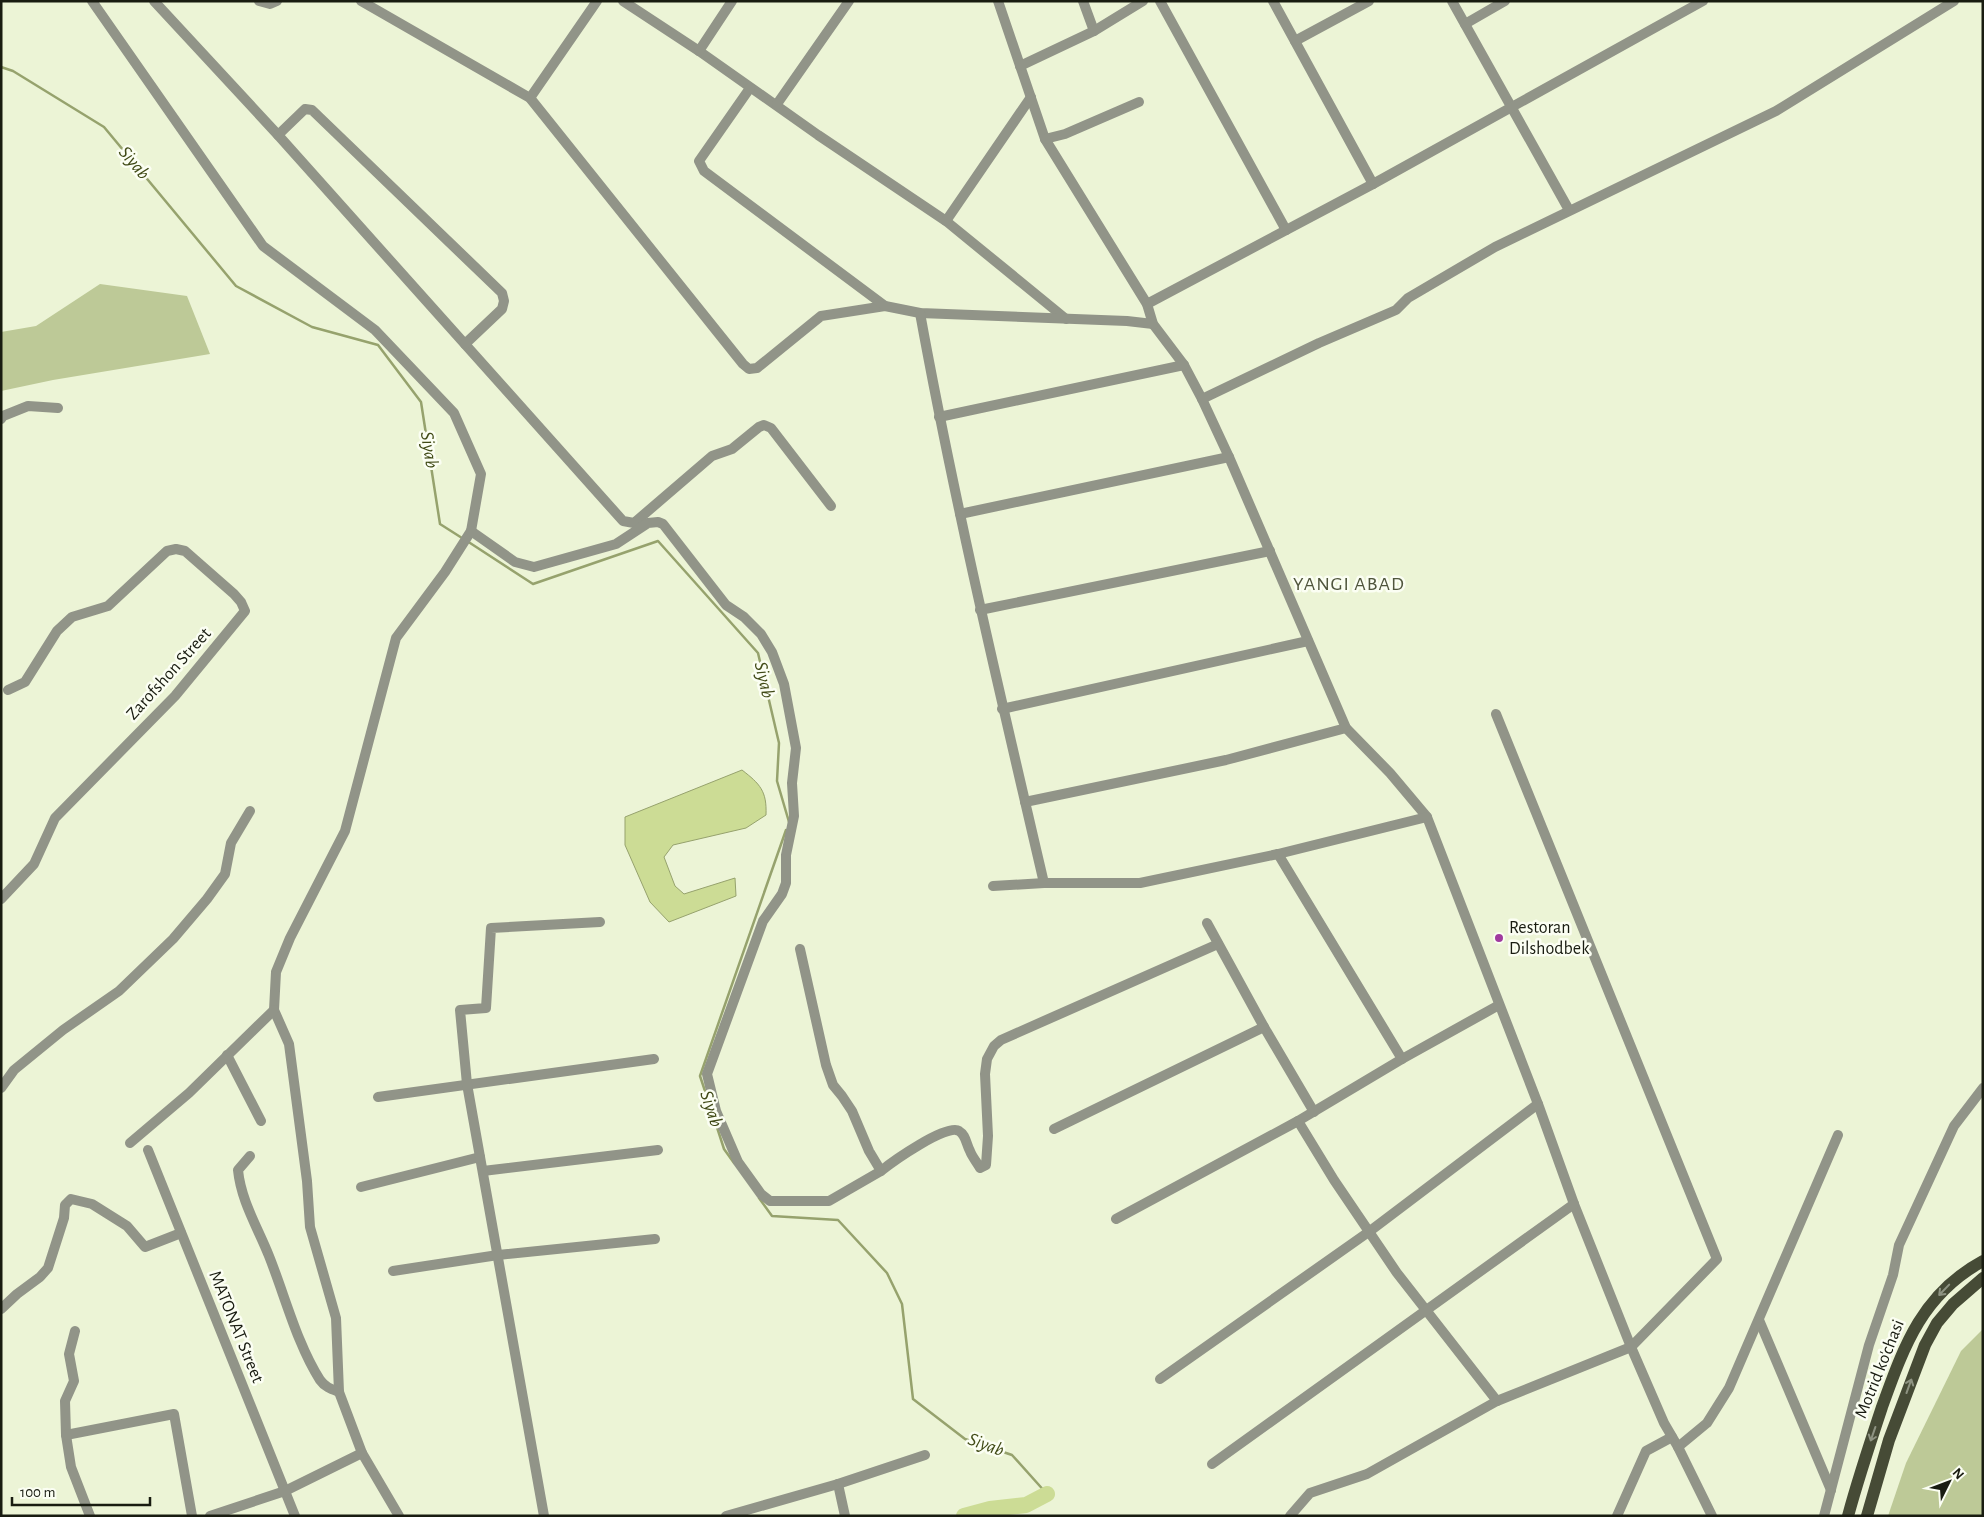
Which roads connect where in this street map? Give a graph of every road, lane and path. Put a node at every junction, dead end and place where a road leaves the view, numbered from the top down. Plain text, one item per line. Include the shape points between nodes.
1 (92, 1) edge
2 (154, 1) edge
3 (259, 1) edge
4 (277, 1) edge
5 (361, 1) edge
6 (597, 1) edge
7 (623, 1) edge
8 (732, 1) edge
9 (849, 1) edge
10 (998, 1) edge
11 (1082, 1) edge
12 (1143, 1) edge
13 (1160, 1) edge
14 (1273, 1) edge
15 (1369, 1) edge
16 (1452, 1) edge
17 (1505, 1) edge
18 (1703, 1) edge
19 (1954, 1) edge
20 (1465, 24) junction
21 (1094, 31) junction
22 (1295, 41) junction
23 (698, 51) junction
24 (1020, 66) junction
25 (750, 88) junction
26 (1031, 97) junction
27 (530, 98) junction
28 (1139, 102) dead end
29 (777, 104) junction
30 (1512, 106) junction
31 (278, 135) junction
32 (1045, 139) junction
33 (1373, 184) junction
34 (1569, 210) junction
35 (946, 221) junction
36 (1286, 230) junction
37 (1147, 304) junction
38 (885, 306) junction
39 (920, 313) junction
40 (1066, 319) junction
41 (1153, 324) junction
42 (465, 344) junction
43 (1184, 365) junction
44 (1202, 400) junction
45 (58, 408) dead end
46 (939, 417) junction
47 (1, 419) edge
48 (1229, 457) junction
49 (831, 506) dead end
50 (646, 513) junction
51 (960, 514) junction
52 (653, 522) junction
53 (471, 530) junction
54 (1270, 551) junction
55 (980, 610) junction
56 (1308, 641) junction
57 (8, 690) dead end
58 (1002, 709) junction
59 (1496, 714) dead end
60 (1346, 728) junction
61 (1025, 802) junction
62 (250, 811) dead end
63 (1426, 817) junction
64 (1278, 854) junction
65 (1044, 883) junction
66 (993, 886) dead end
67 (1, 899) edge
68 (600, 922) dead end
69 (1207, 924) dead end
70 (1218, 944) junction
71 (800, 949) dead end
72 (1499, 1005) junction
73 (274, 1010) junction
74 (1264, 1027) junction
75 (227, 1055) junction
76 (654, 1059) dead end
77 (1402, 1059) junction
78 (467, 1084) junction
79 (1, 1088) edge
80 (1983, 1088) edge
81 (378, 1097) dead end
82 (1538, 1104) junction
83 (1314, 1112) junction
84 (261, 1121) dead end
85 (1298, 1121) junction
86 (1054, 1129) dead end
87 (1838, 1135) dead end
88 (130, 1143) dead end
89 (148, 1150) dead end
90 (658, 1150) dead end
91 (250, 1156) dead end
92 (480, 1157) junction
93 (482, 1171) junction
94 (881, 1171) junction
95 (361, 1187) dead end
96 (1574, 1204) junction
97 (1116, 1219) dead end
98 (1370, 1231) junction
99 (181, 1233) junction
100 (655, 1239) dead end
101 (498, 1255) junction
102 (1983, 1261) edge
103 (393, 1271) dead end
104 (1983, 1278) edge
105 (1, 1309) edge
106 (1427, 1309) junction
107 (1759, 1320) junction
108 (75, 1331) dead end
109 (1631, 1348) junction
110 (1160, 1379) dead end
111 (339, 1392) junction
112 (1498, 1401) junction
113 (66, 1435) junction
114 (1672, 1436) junction
115 (1678, 1447) junction
116 (362, 1453) junction
117 (924, 1455) dead end
118 (1212, 1464) dead end
119 (838, 1484) junction
120 (1831, 1490) junction
121 (285, 1491) junction
122 (90, 1516) edge
123 (192, 1516) edge
124 (210, 1516) edge
125 (295, 1516) edge
126 (399, 1516) edge
127 (544, 1516) edge
128 (726, 1516) edge
129 (845, 1516) edge
130 (1290, 1516) edge
131 (1617, 1516) edge
132 (1712, 1516) edge
133 (1824, 1516) edge
134 (1848, 1516) edge
135 (1867, 1516) edge

1 - 53 street via 263,246 376,330 454,413 481,474
2 - 31 street
3 - 4 street via 270,4
5 - 27 street
6 - 27 street
7 - 23 street
8 - 23 street
9 - 29 street
10 - 24 street
11 - 21 street
12 - 21 street
13 - 36 street
14 - 22 street
15 - 22 street
16 - 20 street
17 - 20 street
18 - 30 street
19 - 34 street via 1776,111
20 - 30 street
21 - 24 street
22 - 33 street
23 - 25 street
24 - 26 street
25 - 29 street
25 - 38 street via 699,161 704,171
26 - 32 street
26 - 35 street
27 - 38 street via 749,369 757,368 821,316
28 - 32 street via 1065,134
29 - 35 street
30 - 33 street
30 - 34 street
31 - 42 street
31 - 42 street via 305,109 312,110 502,293 502,309
32 - 37 street
33 - 36 street
34 - 44 street via 1495,247 1408,298 1396,310
35 - 40 street
36 - 37 street
37 - 41 street
38 - 39 street
39 - 40 street
39 - 46 street
40 - 41 street
41 - 43 street
42 - 50 street via 623,521 634,523
43 - 44 street
43 - 46 street
44 - 48 street
45 - 47 street via 28,406
46 - 51 street
48 - 51 street
48 - 54 street
49 - 50 street via 771,428 764,425 732,449 712,456
50 - 52 street via 652,516
51 - 55 street
52 - 53 street via 616,544 534,567 515,562
52 - 94 street via 663,524 726,605 761,634 784,684 796,748 792,783 794,816 786,855 786,883 762,921 707,1074 716,1111 738,1162 761,1194 770,1201 829,1201
53 - 73 street via 445,572 396,638 345,831 276,972
54 - 55 street
54 - 56 street
55 - 58 street
56 - 58 street
56 - 60 street
57 - 67 street, Zarofshon Street via 25,682 56,631 72,617 108,606 167,551 185,551 234,594 245,610 175,696 55,818 34,864
58 - 61 street
59 - 109 street via 1717,1259
60 - 61 street via 1226,760
60 - 63 street
61 - 65 street
62 - 79 street via 231,842 225,874 173,939 119,991 62,1030 14,1070
63 - 64 street
63 - 72 street
64 - 65 street via 1140,883
64 - 77 street
65 - 66 street
68 - 78 street via 491,928 486,1008 460,1010
69 - 70 street
70 - 74 street
70 - 94 street via 1001,1040 994,1046 985,1074 986,1165 980,1168 966,1139 954,1129 895,1159
71 - 94 street via 832,1086 852,1111
72 - 77 street
72 - 82 street
73 - 75 street
73 - 111 street via 289,1044 310,1227 336,1318
74 - 83 street
74 - 86 street
75 - 84 street
75 - 88 street via 189,1093
76 - 78 street
77 - 83 street
78 - 81 street
78 - 92 street
80 - 120 street via 1954,1126 1899,1244
82 - 96 street
82 - 98 street
83 - 85 street
85 - 97 street
85 - 98 street
87 - 107 street
89 - 99 street, MATONAT Street
90 - 93 street
91 - 111 street via 238,1170 240,1188 305,1351 326,1388
92 - 93 street
92 - 95 street
93 - 101 street
96 - 106 street
96 - 109 street
98 - 106 street via 1397,1273
98 - 110 street
99 - 105 street via 145,1247 127,1226 92,1204 71,1199 65,1205 48,1268
99 - 121 street, MATONAT Street
100 - 101 street
101 - 103 street
101 - 127 street
102 -> 134 main road, Motrid ko'chasi via 1940,1294 1907,1341 1871,1439
135 -> 104 main road, Motrid ko'chasi via 1889,1440 1925,1345 1953,1304
106 - 112 street
106 - 118 street
107 - 115 street via 1729,1388 1707,1423
107 - 120 street
108 - 113 street via 68,1354 74,1382 65,1401
109 - 112 street
109 - 114 street
111 - 116 street
112 - 130 street via 1366,1474 1310,1493
113 - 122 street via 71,1467
113 - 123 street via 174,1414
114 - 115 street
114 - 131 street via 1646,1451
115 - 132 street
116 - 121 street
116 - 126 street
117 - 119 street
119 - 128 street
119 - 129 street
120 - 133 street
121 - 124 street
121 - 125 street, MATONAT Street

